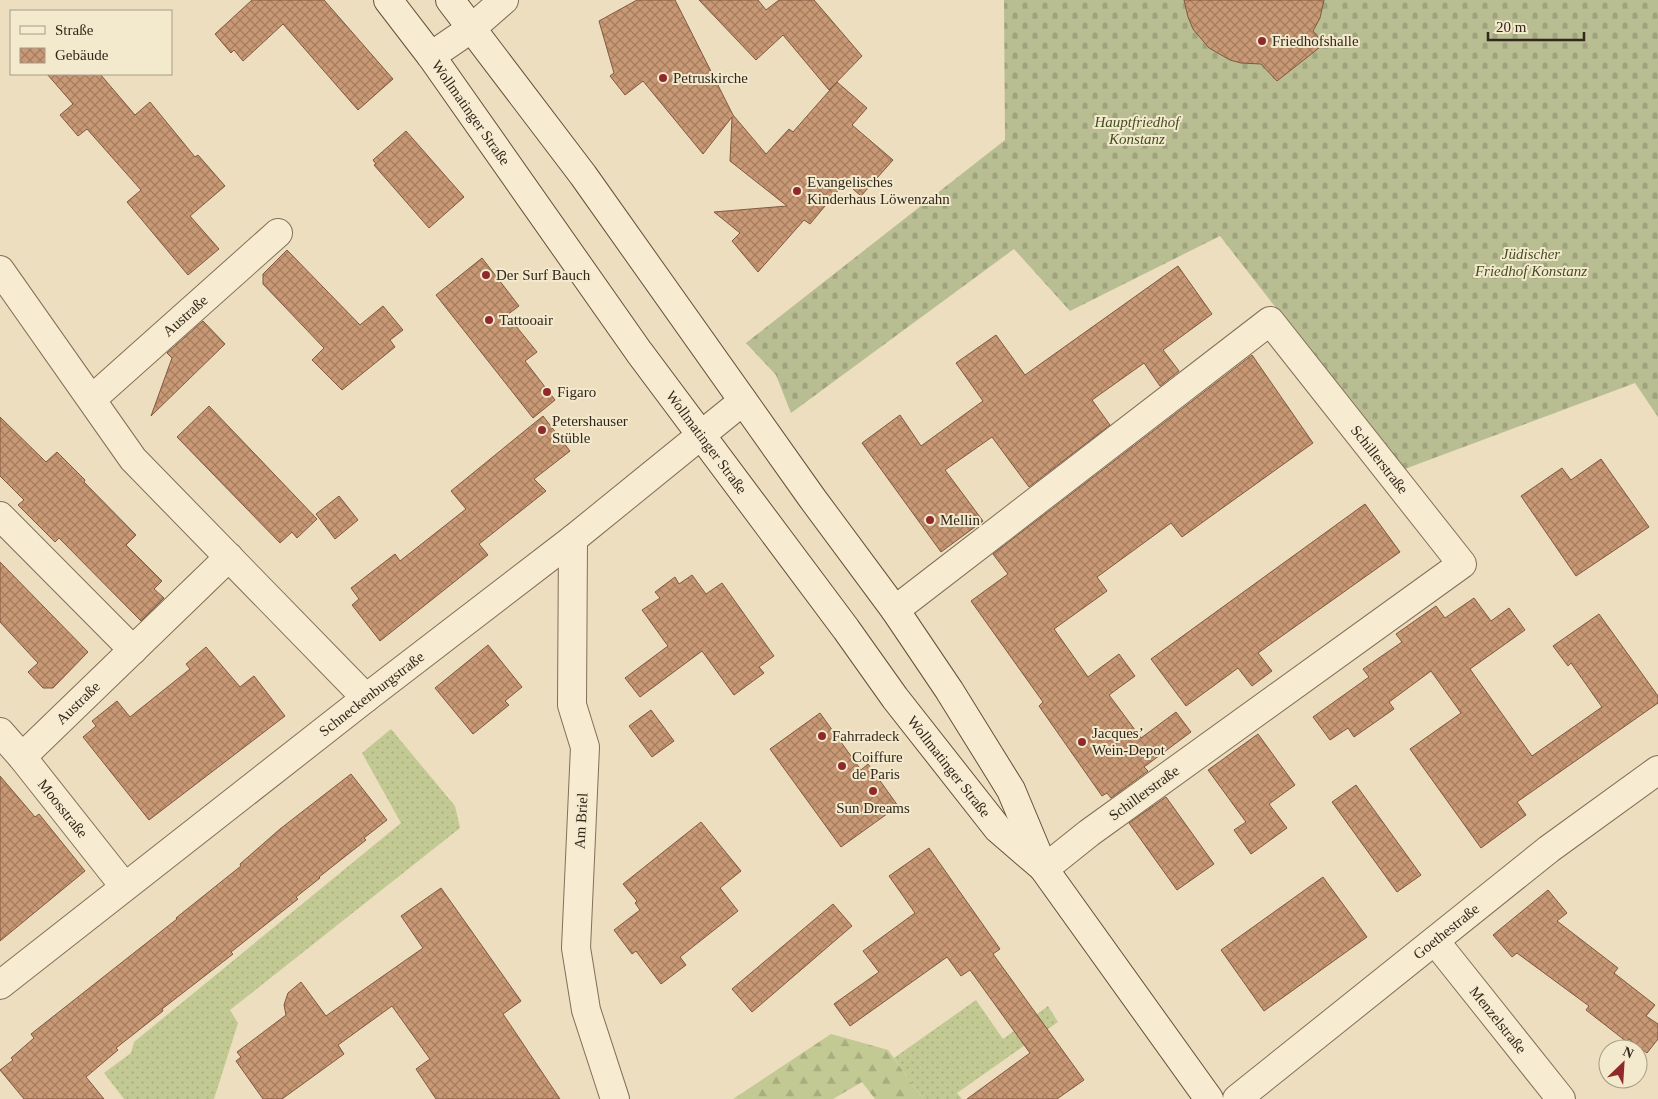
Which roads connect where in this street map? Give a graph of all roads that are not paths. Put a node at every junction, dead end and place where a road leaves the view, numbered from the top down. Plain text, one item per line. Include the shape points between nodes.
1 (388, 0) edge
2 (450, 0) edge
3 (504, 0) edge
4 (472, 28) junction
5 (431, 56) junction
6 (278, 233) dead end
7 (0, 270) edge
8 (92, 399) junction
9 (743, 401) junction
10 (700, 435) junction
11 (0, 516) edge
12 (573, 539) junction
13 (229, 558) junction
14 (895, 610) junction
15 (133, 650) junction
16 (366, 698) junction
17 (0, 732) edge
18 (22, 757) junction
19 (1658, 770) edge
20 (1044, 869) junction
21 (124, 886) junction
22 (1435, 941) junction
23 (0, 985) edge
24 (615, 1099) edge
25 (1208, 1099) edge
26 (1237, 1099) edge
27 (1561, 1099) edge

1 - 5 street, Wollmatinger Straße
2 - 4 street, Wollmatinger Straße
3 - 4 street
4 - 5 street
4 - 9 street, Wollmatinger Straße via 583,175
5 - 10 street, Wollmatinger Straße
6 - 8 street, Austraße
7 - 8 street
8 - 13 street via 133,459
9 - 10 street, Schneckenburgstraße
9 - 14 street, Wollmatinger Straße
10 - 12 street, Schneckenburgstraße
10 - 20 street, Wollmatinger Straße via 895,698 992,822
11 - 15 street
12 - 16 street, Schneckenburgstraße
12 - 24 street, Am Briel via 572,705 585,747 576,948 586,1010
13 - 15 street, Austraße
13 - 16 street
14 - 20 street, Wollmatinger Straße via 1011,790
14 - 20 street, Schillerstraße via 1270,321 1462,564 1088,833
15 - 18 street, Austraße
16 - 21 street, Schneckenburgstraße
17 - 18 street, Moosstraße
18 - 21 street, Moosstraße
19 - 22 street, Goethestraße via 1550,849
20 - 25 street, Wollmatinger Straße
21 - 23 street, Schneckenburgstraße
22 - 26 street, Goethestraße
22 - 27 street, Menzelstraße

